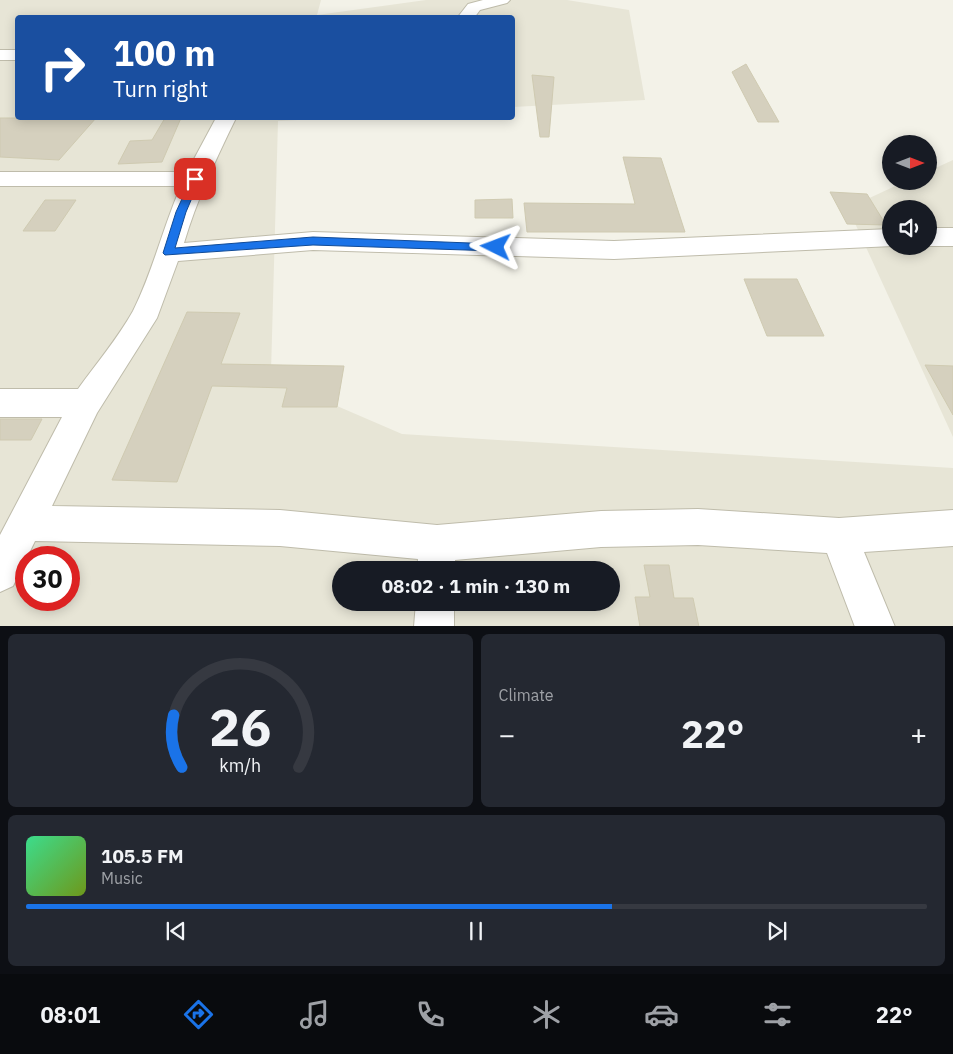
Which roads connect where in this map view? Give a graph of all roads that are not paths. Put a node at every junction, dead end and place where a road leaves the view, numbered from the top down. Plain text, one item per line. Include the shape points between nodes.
1 (502, 0) edge
2 (467, 15) edge
3 (0, 55) edge
4 (15, 55) edge
5 (225, 120) edge
6 (0, 178) edge
7 (195, 179) junction
8 (937, 237) edge
9 (953, 237) edge
10 (882, 238) edge
11 (168, 253) junction
12 (0, 403) edge
13 (86, 403) junction
14 (24, 523) junction
15 (953, 528) edge
16 (839, 536) junction
17 (437, 556) edge
18 (0, 573) edge
19 (435, 611) edge
20 (434, 626) edge
21 (875, 626) edge

1 - 2 street via 474,7
3 - 4 street
5 - 7 street
6 - 7 street
7 - 11 street
8 - 9 street
10 - 11 street via 614,250 313,241
11 - 13 street via 143,318
12 - 13 street
13 - 14 street
14 - 17 street via 280,528
14 - 18 street
15 - 16 street
16 - 17 street via 688,527 601,529
16 - 21 street
19 - 20 street

